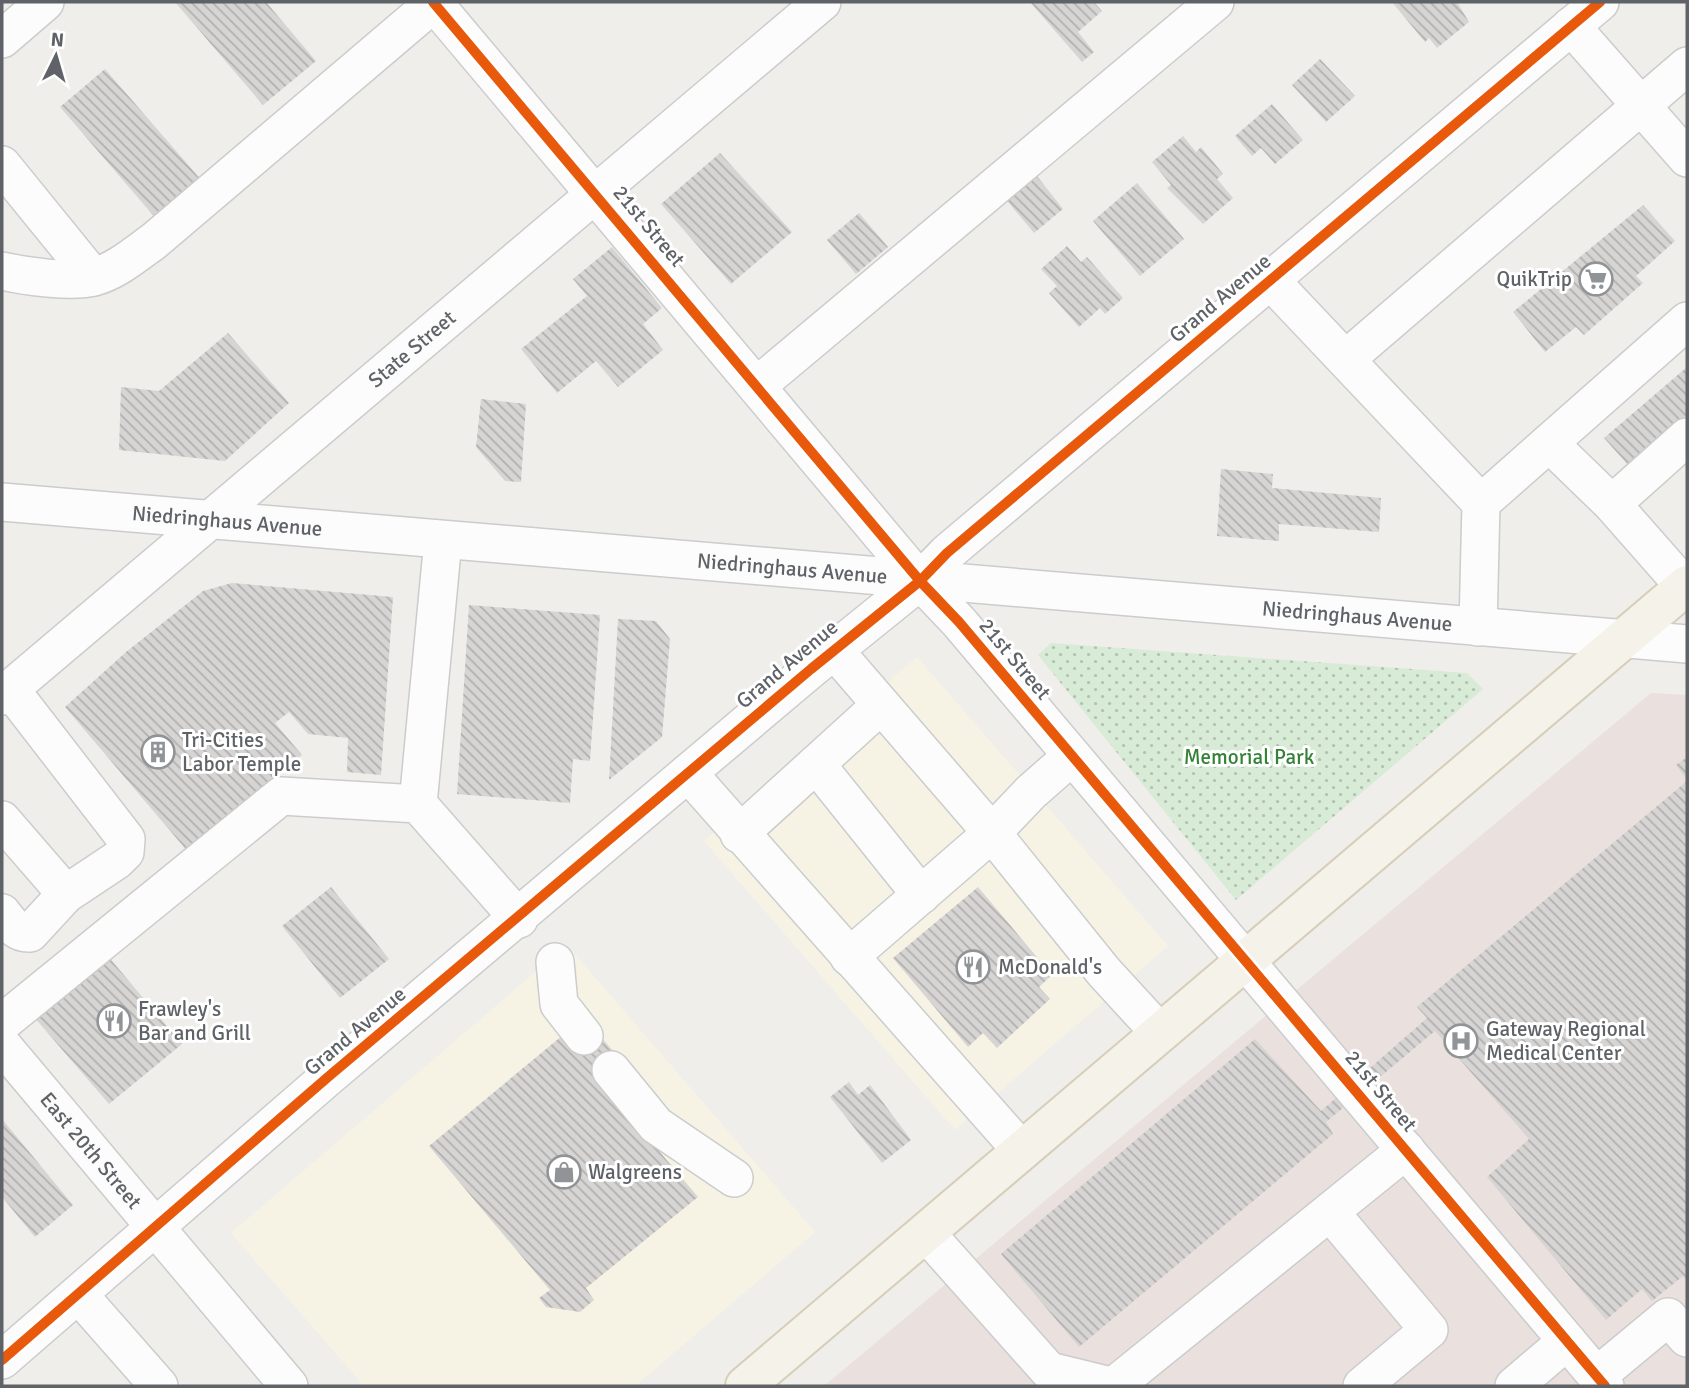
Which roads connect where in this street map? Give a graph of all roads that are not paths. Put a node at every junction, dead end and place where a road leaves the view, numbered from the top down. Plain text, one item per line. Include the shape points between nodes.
1 (46, 2) edge
2 (434, 2) edge
3 (822, 2) edge
4 (1215, 2) edge
5 (1600, 2) edge
6 (1571, 26) junction
7 (2, 38) edge
8 (1687, 66) edge
9 (1641, 106) junction
10 (1687, 158) edge
11 (2, 165) edge
12 (596, 194) junction
13 (2, 271) edge
14 (93, 277) junction
15 (1270, 280) junction
16 (1687, 321) edge
17 (1346, 359) junction
18 (758, 385) junction
19 (1687, 437) edge
20 (1549, 443) junction
21 (2, 502) edge
22 (1481, 503) junction
23 (1612, 504) junction
24 (209, 520) junction
25 (443, 540) junction
26 (920, 581) junction
27 (1686, 586) edge
28 (1478, 627) junction
29 (1624, 639) junction
30 (1687, 644) edge
31 (834, 650) junction
32 (6, 692) edge
33 (881, 705) junction
34 (1073, 756) junction
35 (816, 764) junction
36 (688, 774) junction
37 (418, 804) junction
38 (2, 820) edge
39 (992, 833) junction
40 (739, 834) junction
41 (66, 894) junction
42 (921, 895) junction
43 (2, 914) edge
44 (519, 919) junction
45 (849, 957) junction
46 (1245, 961) junction
47 (555, 962) dead end
48 (2, 1023) edge
49 (1160, 1033) junction
50 (584, 1036) dead end
51 (2, 1045) edge
52 (611, 1070) dead end
53 (1406, 1150) junction
54 (1022, 1151) junction
55 (734, 1178) dead end
56 (1330, 1212) junction
57 (157, 1229) junction
58 (926, 1233) junction
59 (79, 1295) junction
60 (1687, 1338) edge
61 (1567, 1341) junction
62 (2, 1360) edge
63 (1601, 1381) edge
64 (159, 1386) edge
65 (289, 1386) edge
66 (745, 1386) edge
67 (1112, 1386) edge
68 (1362, 1386) edge
69 (1514, 1386) edge

1 - 7 street
2 - 12 street, 21st Street
2 - 14 street via 154,240 122,264
3 - 12 street, State Street
4 - 18 street
5 - 6 street, Grand Avenue
6 - 9 street
6 - 15 street, Grand Avenue
8 - 9 street
9 - 10 street
9 - 17 street
11 - 14 street
12 - 18 street, 21st Street
12 - 24 street, State Street
13 - 14 street
15 - 17 street
15 - 26 street, Grand Avenue via 947,553
16 - 20 street
17 - 22 street
18 - 26 street, 21st Street
19 - 23 street
20 - 22 street
20 - 23 street
21 - 24 street, Niedringhaus Avenue
22 - 28 street
23 - 27 street
24 - 25 street, Niedringhaus Avenue
24 - 32 street, State Street
25 - 26 street, Niedringhaus Avenue
25 - 37 street
26 - 28 street, Niedringhaus Avenue
26 - 31 street, Grand Avenue
26 - 34 street, 21st Street
27 - 29 main road
28 - 29 street, Niedringhaus Avenue
29 - 30 street, Niedringhaus Avenue
29 - 46 main road
31 - 33 street
31 - 36 street, Grand Avenue
32 - 41 street via 126,839 125,852
33 - 35 street
33 - 39 street
34 - 39 street
34 - 46 street, 21st Street
35 - 40 street
35 - 42 street
36 - 40 street
36 - 44 street, Grand Avenue
37 - 44 street
37 - 48 street via 281,796
38 - 41 street
39 - 42 street
39 - 49 street via 1104,972
40 - 45 street
41 - 43 street via 30,933 13,927
42 - 45 street
44 - 57 street, Grand Avenue via 328,1077
45 - 54 street
46 - 49 main road
46 - 53 street, 21st Street
47 - 50 street via 559,1004
49 - 54 main road
51 - 57 street, East 20th Street
52 - 55 street via 656,1125
53 - 56 street
53 - 61 street, 21st Street
54 - 58 main road
56 - 67 street
56 - 68 street via 1429,1330
57 - 59 street, Grand Avenue
57 - 65 street, East 20th Street
58 - 66 main road
58 - 67 street via 1049,1371
59 - 62 street, Grand Avenue
59 - 64 street
60 - 63 street via 1668,1317
61 - 63 street, 21st Street
61 - 69 street

